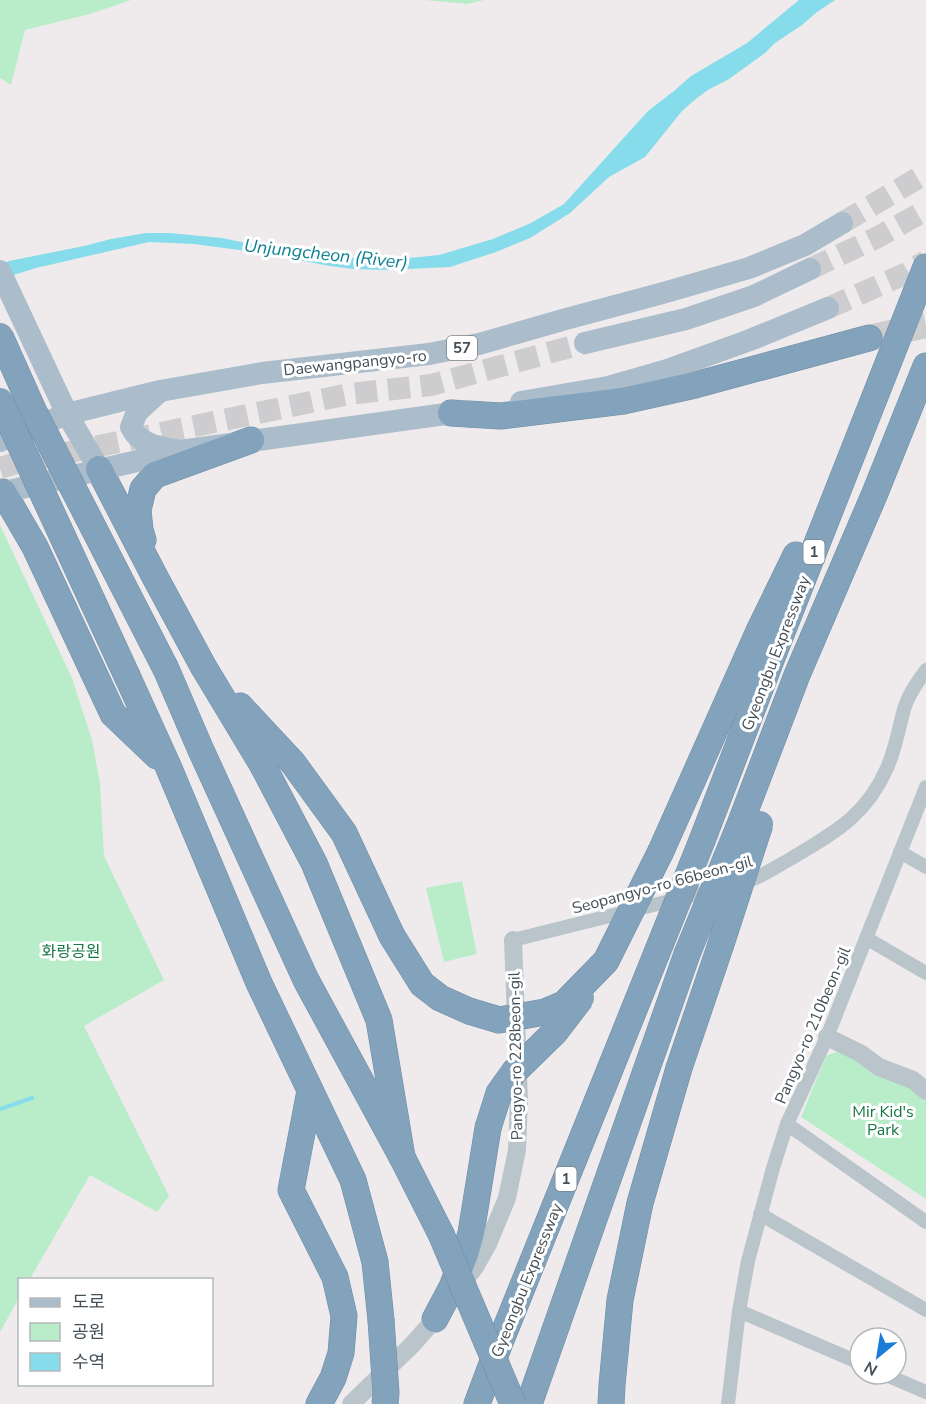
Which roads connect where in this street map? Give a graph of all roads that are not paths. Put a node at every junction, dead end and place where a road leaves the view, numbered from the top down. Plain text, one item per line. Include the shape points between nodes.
1 (842, 223) tunnel mouth
2 (926, 267) edge
3 (810, 269) tunnel mouth
4 (0, 271) edge
5 (828, 308) tunnel mouth
6 (0, 336) edge
7 (870, 338) tunnel mouth
8 (585, 343) tunnel mouth
9 (926, 366) edge
10 (878, 388) junction
11 (160, 391) junction
12 (0, 401) edge
13 (451, 413) junction
14 (67, 414) junction
15 (251, 440) junction
16 (0, 441) edge
17 (180, 451) junction
18 (99, 469) junction
19 (1, 488) edge
20 (0, 517) edge
21 (35, 547) junction
22 (155, 577) junction
23 (203, 666) junction
24 (926, 670) edge
25 (168, 766) junction
26 (926, 787) edge
27 (749, 825) junction
28 (900, 852) junction
29 (926, 867) edge
30 (866, 938) junction
31 (513, 940) joint
32 (606, 961) junction
33 (926, 973) edge
34 (827, 1036) junction
35 (310, 1091) junction
36 (926, 1091) edge
37 (787, 1124) junction
38 (402, 1157) junction
39 (760, 1214) junction
40 (926, 1222) edge
41 (926, 1310) edge
42 (739, 1311) junction
43 (435, 1319) junction
44 (848, 1359) edge
45 (908, 1384) edge
46 (926, 1392) edge
47 (319, 1404) edge
48 (351, 1404) edge
49 (385, 1404) edge
50 (477, 1404) edge
51 (513, 1404) edge
52 (529, 1404) edge
53 (611, 1404) edge
54 (728, 1404) edge

1 - 11 main road, Daewangpangyo-ro / 57 via 805,245 749,268 479,344
2 - 10 highway, Gyeongbu Expressway / 1
3 - 8 main road via 754,296 687,319
4 - 14 main road
5 - 13 main road via 667,370 608,387
6 - 38 highway, bridge via 34,412 166,669 306,980
7 - 13 highway via 623,400 501,416
9 - 27 highway, Gyeongbu Expressway / 1 via 798,675
10 - 32 highway, bridge via 759,631 662,851
10 - 50 highway, Gyeongbu Expressway / 1, bridge via 704,838
11 - 14 main road, Daewangpangyo-ro / 57
11 - 17 main road via 137,412 131,427 134,434 152,446
12 - 25 highway, bridge
13 - 15 main road
14 - 16 main road, Daewangpangyo-ro
14 - 18 main road
15 - 17 main road
15 - 22 highway via 155,475 142,489 140,530
17 - 18 main road
18 - 19 main road
18 - 22 highway
19 - 21 highway
20 - 21 highway
21 - 25 highway via 113,714
22 - 23 highway
23 - 32 highway, bridge via 293,763 344,833 392,936 422,984 440,998 499,1020 545,1012 564,1004
23 - 38 highway via 262,764 314,862 354,956 379,1020
24 - 31 street, Seopangyo-ro 66beon-gil via 914,685 888,767 875,791 829,837 754,880
25 - 35 highway via 259,983
26 - 28 street, Pangyo-ro 210beon-gil
27 - 52 highway, 1, bridge via 687,954
27 - 53 highway, bridge via 720,947 679,1068 640,1203 620,1300
28 - 29 street
28 - 30 street, Pangyo-ro 210beon-gil
30 - 33 street, Pangyo-ro 210beon-gil
30 - 34 street, Pangyo-ro 210beon-gil
31 - 43 street, Pangyo-ro 228beon-gil via 517,1150 507,1198 488,1244
32 - 43 highway, bridge via 576,1006 514,1072 499,1094 488,1128 471,1233 452,1287
34 - 36 street
34 - 37 street, Pangyo-ro 210beon-gil
35 - 47 highway via 291,1190 335,1277 344,1316 341,1353
35 - 49 highway, bridge via 353,1180 375,1262
37 - 39 street, Pangyo-ro 210beon-gil
37 - 40 street, Pangyo-ro 210beon-gil
38 - 51 highway, bridge via 441,1234
39 - 41 street
39 - 42 street, Pangyo-ro 210beon-gil
42 - 44 street
42 - 54 street, Pangyo-ro 210beon-gil
43 - 48 street, Pangyo-ro 228beon-gil
45 - 46 street

